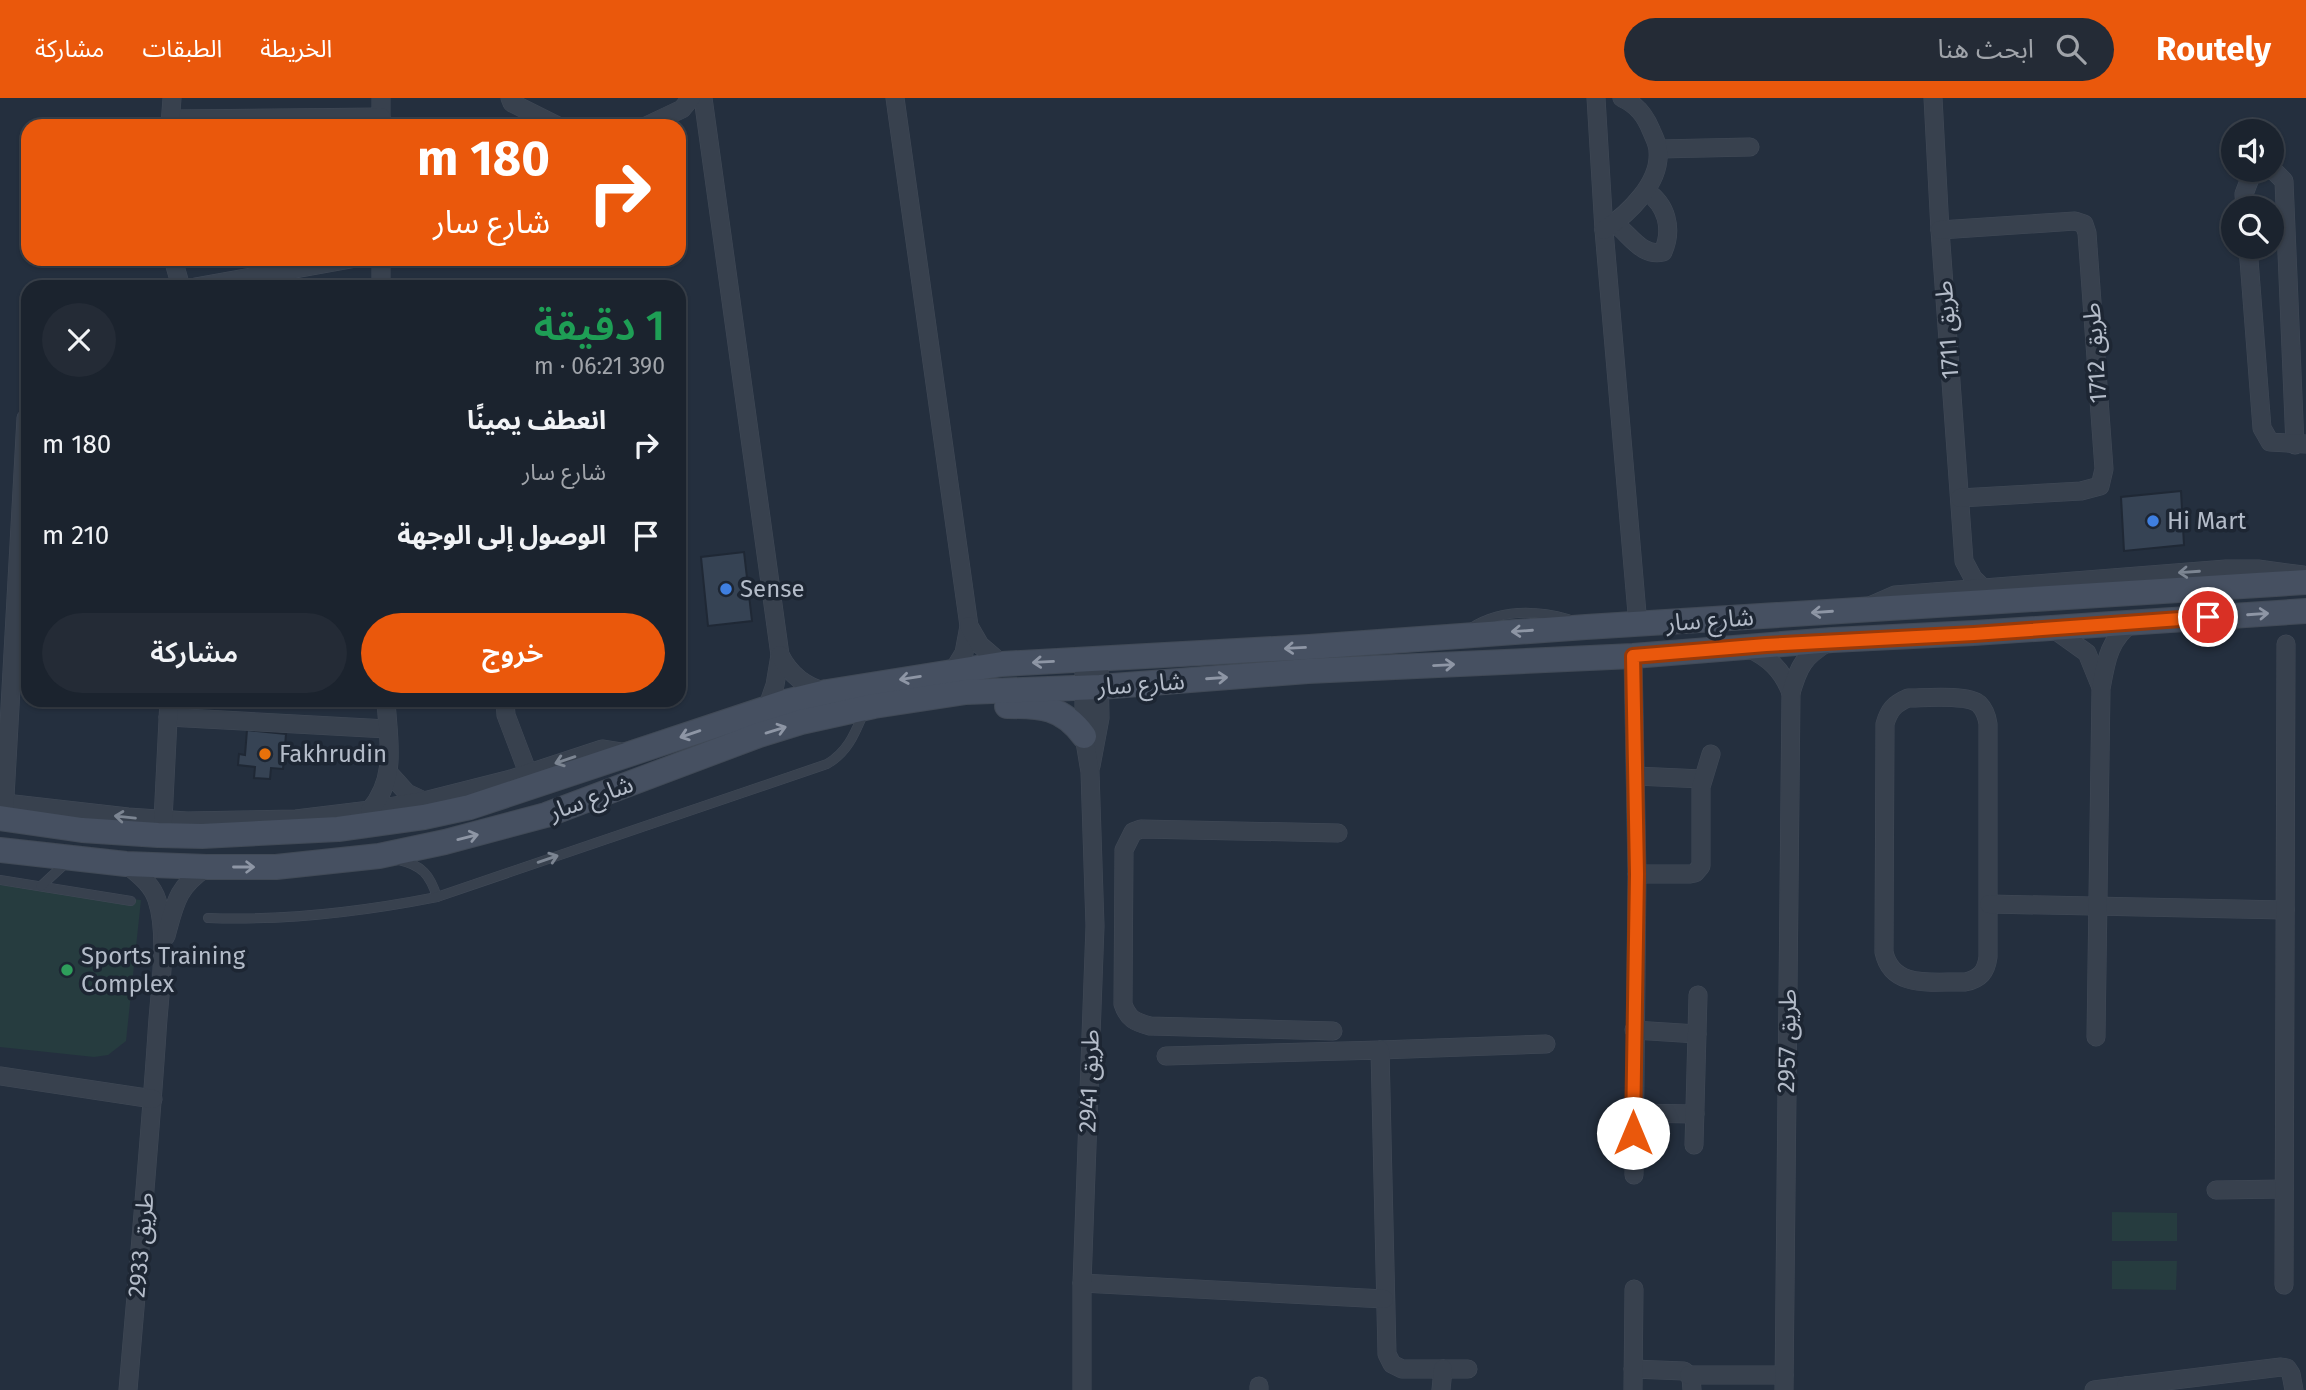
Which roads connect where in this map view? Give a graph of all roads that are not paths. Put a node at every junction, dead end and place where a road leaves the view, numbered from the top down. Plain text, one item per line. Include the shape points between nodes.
1 (172, 98) edge
2 (380, 98) edge
3 (510, 98) edge
4 (691, 98) edge
5 (703, 98) edge
6 (895, 98) edge
7 (1596, 98) edge
8 (1622, 98) edge
9 (1933, 98) edge
10 (170, 119) edge
11 (381, 119) edge
12 (544, 119) edge
13 (661, 119) edge
14 (1750, 147) dead end
15 (1658, 149) junction
16 (2284, 181) edge
17 (1646, 191) junction
18 (1609, 227) junction
19 (1940, 230) junction
20 (2249, 259) edge
21 (312, 266) edge
22 (234, 280) edge
23 (2301, 444) edge
24 (1960, 498) junction
25 (21, 504) edge
26 (1964, 561) junction
27 (2306, 576) edge
28 (2306, 582) edge
29 (1983, 588) junction
30 (1943, 591) junction
31 (1867, 609) junction
32 (2306, 611) edge
33 (2134, 621) junction
34 (1638, 625) junction
35 (969, 626) junction
36 (2052, 628) junction
37 (1832, 640) junction
38 (2286, 644) dead end
39 (1744, 646) junction
40 (779, 654) junction
41 (1633, 656) junction
42 (1092, 660) junction
43 (1002, 664) junction
44 (953, 671) junction
45 (1092, 687) junction
46 (2101, 689) junction
47 (827, 692) junction
48 (1791, 693) junction
49 (916, 699) junction
50 (386, 707) edge
51 (505, 707) edge
52 (767, 708) junction
53 (866, 708) junction
54 (168, 709) edge
55 (387, 729) junction
56 (1084, 736) junction
57 (631, 754) junction
58 (1711, 754) dead end
59 (1090, 772) junction
60 (390, 773) junction
61 (528, 773) junction
62 (1636, 776) junction
63 (1702, 779) junction
64 (424, 801) junction
65 (370, 810) junction
66 (3, 814) edge
67 (163, 820) junction
68 (1338, 833) dead end
69 (0, 850) edge
70 (379, 856) junction
71 (70, 859) junction
72 (127, 864) junction
73 (207, 867) junction
74 (1637, 874) junction
75 (0, 880) edge
76 (41, 886) junction
77 (437, 897) junction
78 (131, 901) dead end
79 (1989, 904) junction
80 (2096, 907) junction
81 (2284, 909) junction
82 (208, 918) dead end
83 (1095, 926) junction
84 (1124, 928) junction
85 (162, 950) junction
86 (1698, 995) dead end
87 (1634, 1030) junction
88 (1333, 1031) dead end
89 (1697, 1034) junction
90 (2096, 1037) dead end
91 (1546, 1044) dead end
92 (1380, 1050) junction
93 (1166, 1056) dead end
94 (0, 1076) edge
95 (153, 1099) junction
96 (1633, 1113) junction
97 (1695, 1114) junction
98 (1694, 1145) dead end
99 (1634, 1175) dead end
100 (2216, 1189) dead end
101 (2284, 1189) junction
102 (1082, 1283) junction
103 (2284, 1285) dead end
104 (1634, 1289) dead end
105 (1384, 1299) junction
106 (1443, 1368) junction
107 (1468, 1369) dead end
108 (1633, 1369) junction
109 (1691, 1382) edge
110 (1784, 1382) edge
111 (2126, 1388) edge
112 (128, 1390) edge
113 (1082, 1390) edge
114 (1441, 1390) edge
115 (1633, 1390) edge
116 (2094, 1390) edge
117 (2294, 1390) edge

1 - 10 street
2 - 11 street
3 - 12 street
4 - 13 street via 682,109
5 - 40 street
6 - 35 street
7 - 18 street
8 - 15 street via 1640,111
9 - 19 street, طريق 1711
14 - 15 street
15 - 17 street via 1658,165
16 - 23 street
17 - 18 street
17 - 18 street via 1657,198 1666,215 1663,252 1645,251
18 - 34 street
19 - 24 street, طريق 1711
19 - 24 street, طريق 1712 via 2075,221 2084,225 2087,233 2104,469 2100,486
20 - 23 street via 2262,428 2270,442
21 - 22 street
24 - 26 street, طريق 1711
25 - 66 street
26 - 29 street
26 - 30 street
27 -> 29 street via 2242,568
28 - 31 street, شارع سار
29 - 30 street
30 - 31 street via 1895,595
31 -> 34 street, شارع سار
33 -> 32 street, شارع سار
33 - 36 street, شارع سار
33 - 46 street via 2110,647
34 -> 42 street, شارع سار
35 - 43 street via 980,645
35 - 44 street via 964,653
36 - 37 street, شارع سار
36 - 46 street via 2087,653
37 - 39 street, شارع سار
37 - 48 street, طريق 2957 via 1801,664
38 - 81 street
39 - 41 street, شارع سار
39 - 48 street via 1778,667
40 - 47 street via 800,681
40 - 52 street
45 -> 41 street, شارع سار via 1308,671
41 - 62 street
42 -> 43 street, شارع سار
42 - 45 street, طريق 2941
43 - 44 street, شارع سار
44 -> 47 street, شارع سار
45 - 49 street, شارع سار via 966,692
45 - 56 street, طريق 2941
45 - 59 street, طريق 2941 via 1099,736
46 - 80 street
47 - 52 street, شارع سار
48 - 110 street, طريق 2957
49 - 53 street, شارع سار
49 - 56 street via 946,706 1046,708 1068,718
50 - 55 street
51 - 61 street
52 -> 57 street, شارع سار
70 -> 53 street, شارع سار via 546,815 759,735
77 -> 53 lane via 827,764 847,747
54 - 55 street
54 - 67 street
55 - 60 street
56 - 59 street, طريق 2941
57 -> 61 street via 602,748
57 - 66 street, شارع سار via 470,807 338,830 158,835 82,830
58 - 63 street
59 - 83 street, طريق 2941
60 - 64 street via 407,793
60 - 65 street
61 - 64 street
62 - 63 street
62 - 74 street
63 - 74 street via 1699,870
64 - 65 street
65 - 67 street via 259,821
67 -> 66 street
68 - 84 street via 1133,832 1124,850
69 - 71 street, شارع سار
73 -> 70 street, شارع سار via 276,867
70 - 77 lane via 418,866 428,874
71 - 72 street, شارع سار
71 - 76 lane
72 - 73 street, شارع سار
72 - 85 street, طريق 2933 via 154,892
73 - 85 street, طريق 2933 via 178,894
74 - 87 street
75 - 76 lane
76 - 78 lane
77 - 82 lane via 309,916
79 - 79 street via 1986,713 1969,699 1908,698 1896,703 1885,724 1887,965 1906,980 1974,980 1987,966
79 - 80 street
80 - 81 street
80 - 90 street
81 - 101 street
83 - 84 street
83 - 102 street, طريق 2941
84 - 88 street via 1123,1004 1133,1021 1150,1027
85 - 95 street, طريق 2933
86 - 89 street
87 - 89 street
87 - 96 street
89 - 97 street
91 - 92 street
92 - 93 street
92 - 105 street
94 - 95 street
95 - 112 street, طريق 2933
96 - 97 street
96 - 99 street
97 - 98 street
100 - 101 street
101 - 103 street
102 - 105 street
102 - 113 street, طريق 2941
104 - 108 street
105 - 106 street via 1387,1354 1392,1364
106 - 107 street
106 - 114 street
108 - 109 street via 1684,1371
108 - 115 street
109 - 110 street
111 - 116 street
111 - 117 street via 2281,1367 2291,1374

